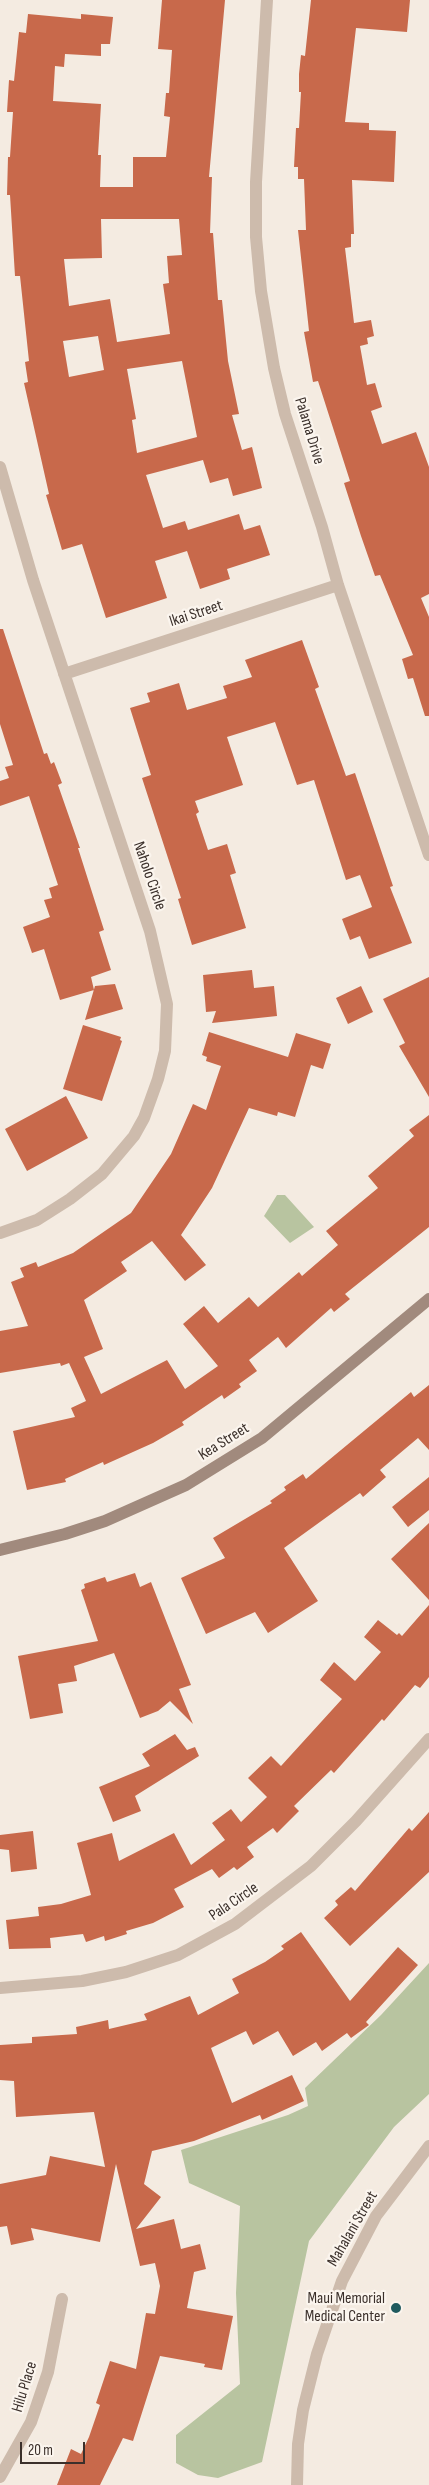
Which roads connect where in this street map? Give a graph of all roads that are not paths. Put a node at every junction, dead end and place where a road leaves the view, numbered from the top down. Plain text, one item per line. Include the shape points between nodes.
1 (267, 0) edge
2 (0, 468) edge
3 (338, 585) junction
4 (64, 674) junction
5 (429, 855) edge
6 (0, 1233) edge
7 (429, 1299) edge
8 (0, 1550) edge
9 (429, 1739) edge
10 (0, 1988) edge
11 (429, 2146) edge
12 (62, 2299) dead end
13 (0, 2477) edge
14 (297, 2485) edge

1 - 3 street, Palama Drive via 256,182 256,237 262,291 283,405
2 - 4 street, Naholo Circle via 20,541
3 - 4 street, Ikai Street
3 - 5 street, Palama Drive
4 - 6 street, Naholo Circle via 150,931 167,1004 165,1051 144,1118 134,1136 102,1174 37,1220
7 - 8 street, Kea Street via 262,1438 186,1485 105,1521
9 - 10 street, Pala Circle via 311,1866 235,1924 178,1955 126,1972 82,1981
11 - 14 street, Mahalani Street via 376,2216 342,2281 317,2354 303,2410
12 - 13 street, Hilu Place via 48,2372 31,2422

